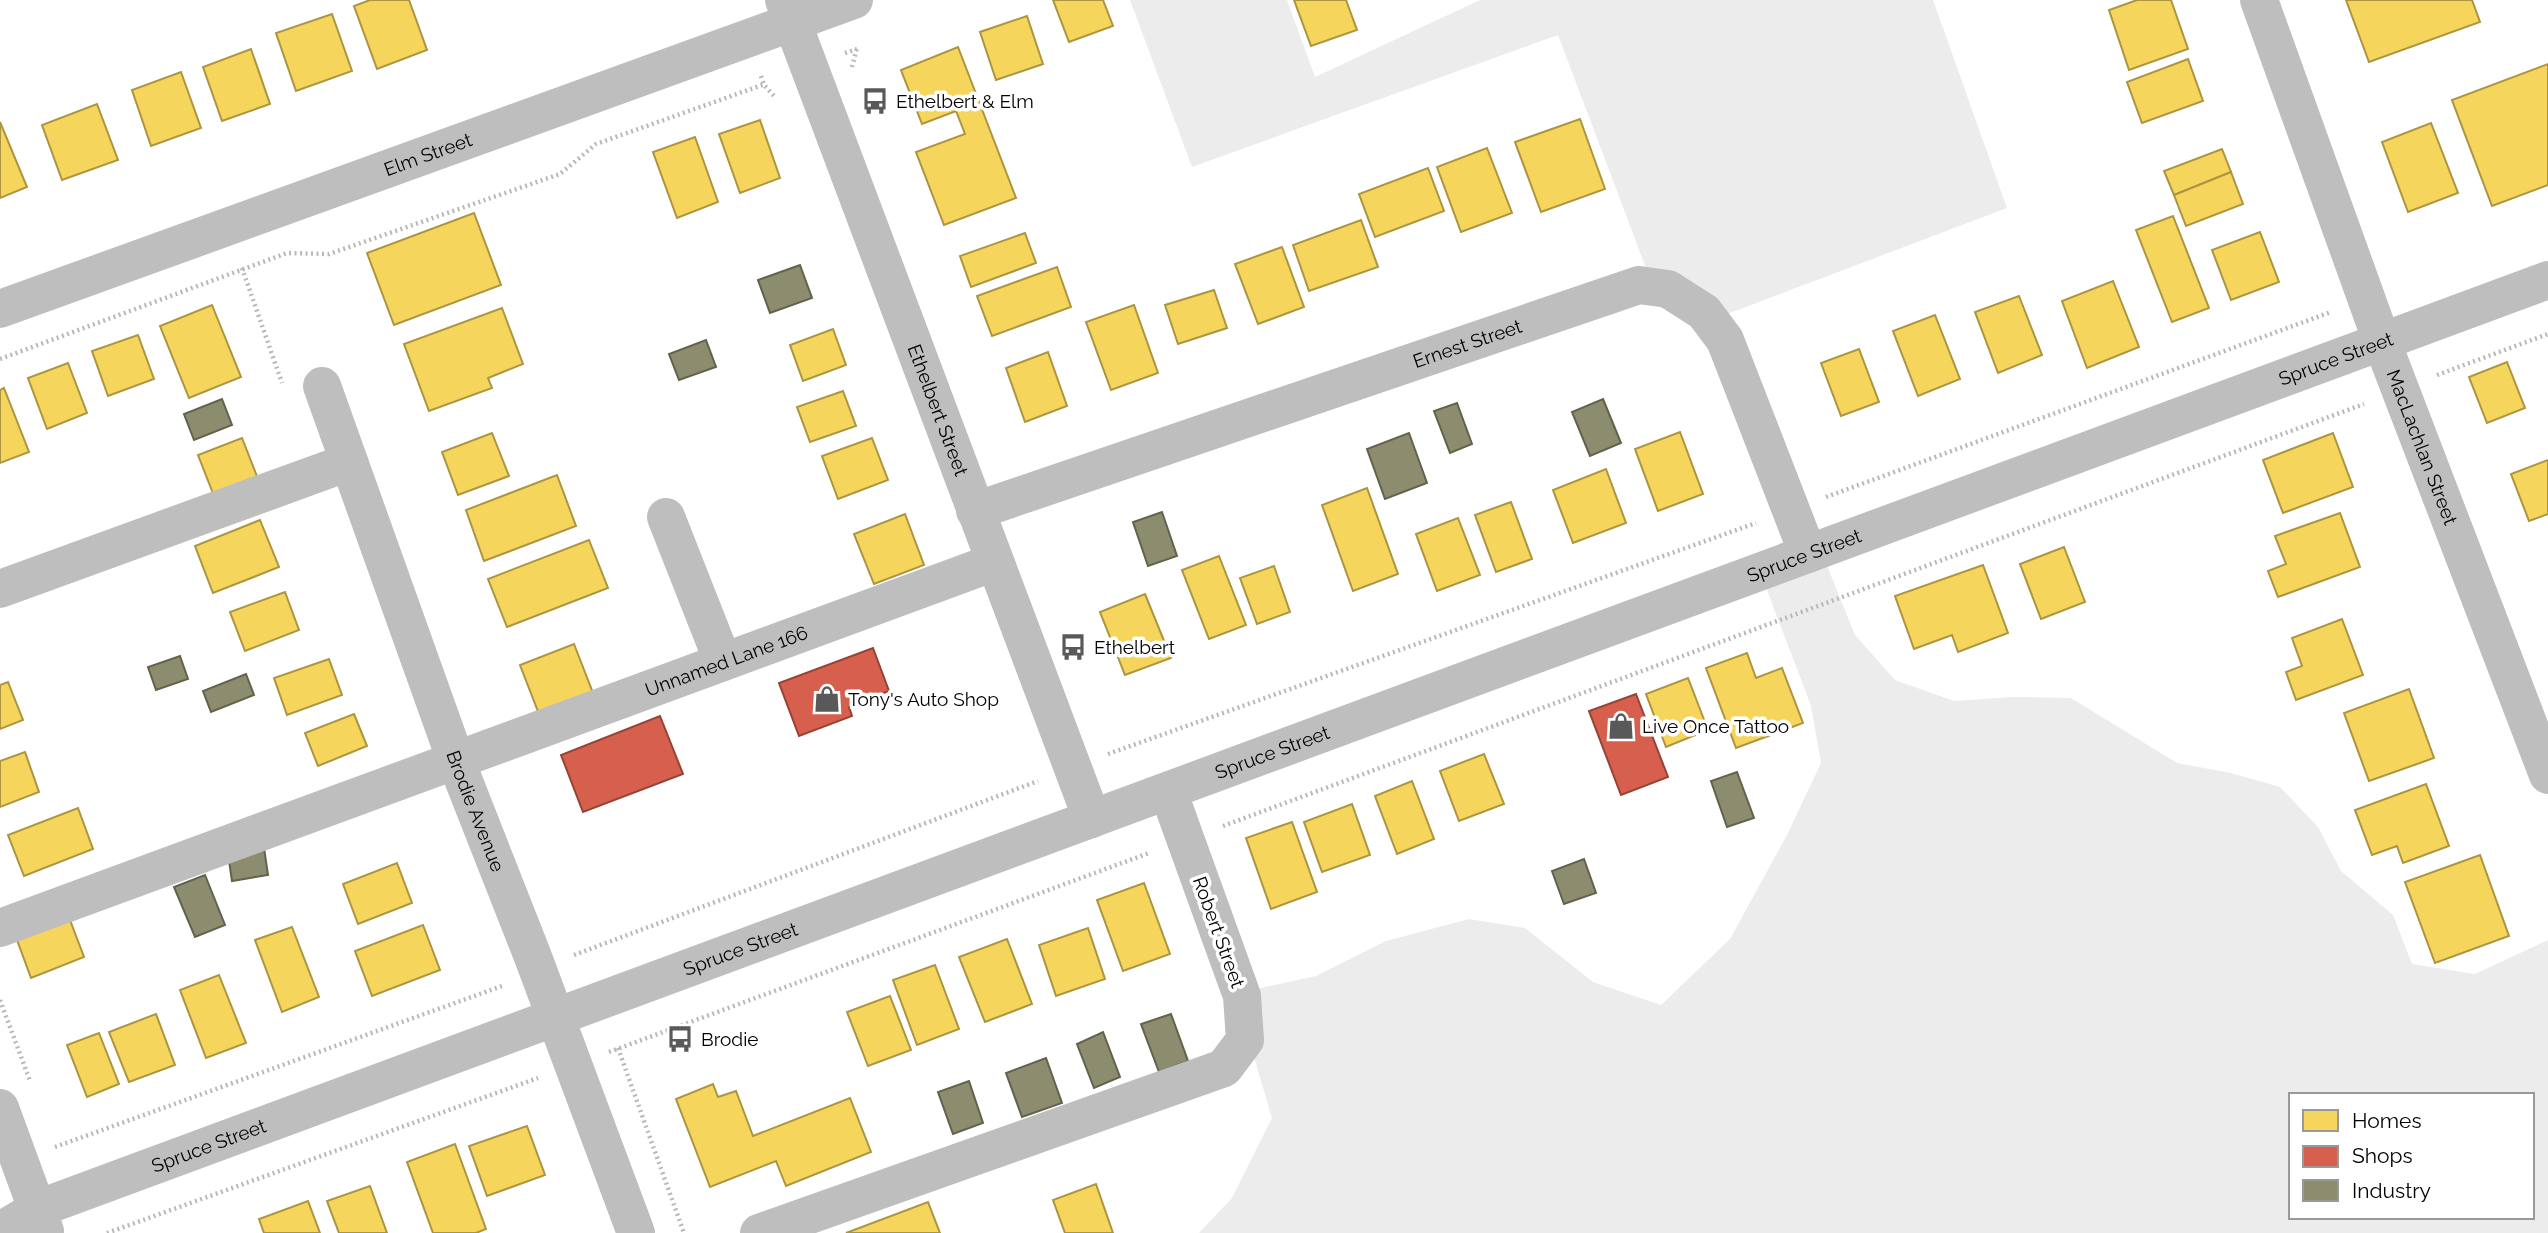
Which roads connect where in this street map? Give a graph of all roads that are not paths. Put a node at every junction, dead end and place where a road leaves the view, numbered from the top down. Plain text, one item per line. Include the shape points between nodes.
1 (854, 0) edge
2 (2259, 0) edge
3 (788, 11) edge
4 (2548, 280) edge
5 (0, 309) edge
6 (2382, 342) junction
7 (322, 386) dead end
8 (349, 462) junction
9 (975, 511) junction
10 (666, 517) dead end
11 (1808, 554) junction
12 (995, 562) junction
13 (0, 589) edge
14 (723, 662) junction
15 (456, 761) junction
16 (2548, 775) edge
17 (1168, 791) junction
18 (1092, 819) junction
19 (0, 928) edge
20 (554, 1016) junction
21 (0, 1108) edge
22 (41, 1221) edge
23 (0, 1231) edge
24 (636, 1233) edge
25 (759, 1233) edge

1 - 3 street, Elm Street
2 - 6 street, MacLachlan Street
3 - 5 street, Elm Street
3 - 9 street, Ethelbert Street
4 - 6 street, Spruce Street
6 - 11 street, Spruce Street
6 - 16 street, MacLachlan Street
7 - 8 street, Brodie Avenue
8 - 13 street
8 - 15 street, Brodie Avenue
9 - 11 street, Ernest Street via 1639,285 1668,289 1704,312 1725,340
9 - 12 street, Ethelbert Street
10 - 14 street
11 - 17 street, Spruce Street
12 - 14 street, Unnamed Lane 166
12 - 18 street, Ethelbert Street
14 - 15 street, Unnamed Lane 166
15 - 19 street, Unnamed Lane 166
15 - 20 street, Brodie Avenue
17 - 18 street, Spruce Street
17 - 25 street, Robert Street via 1242,996 1245,1040 1224,1068
18 - 20 street, Spruce Street
20 - 22 street, Spruce Street
20 - 24 street, Brodie Avenue
21 - 22 street
22 - 23 street, Spruce Street

